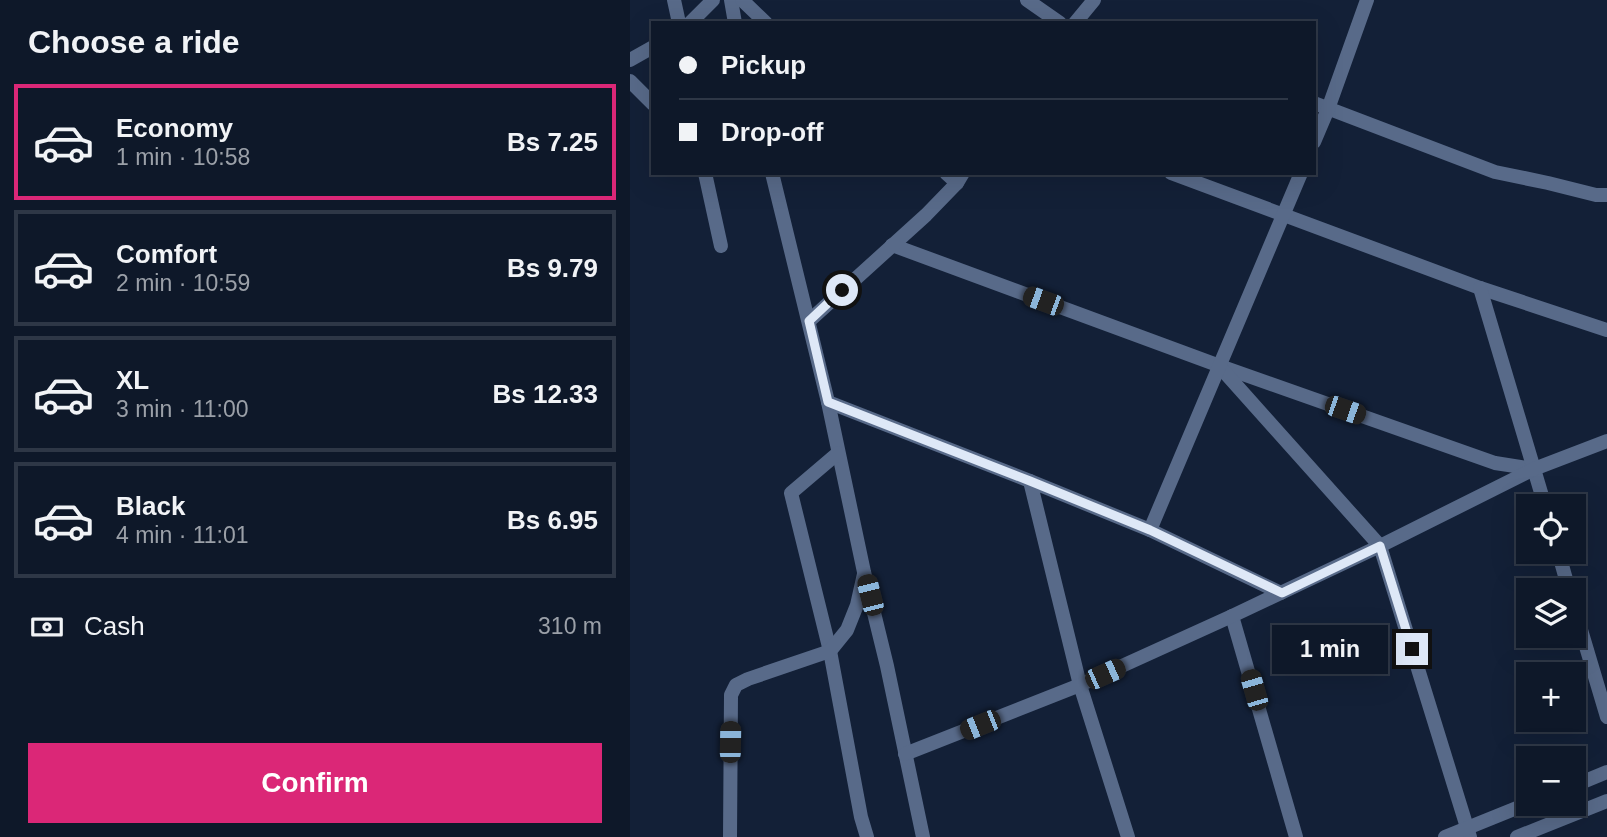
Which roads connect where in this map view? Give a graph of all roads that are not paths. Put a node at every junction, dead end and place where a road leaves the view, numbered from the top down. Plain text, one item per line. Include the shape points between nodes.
1 (674, 0) edge
2 (713, 0) edge
3 (731, 0) edge
4 (741, 0) edge
5 (1027, 0) edge
6 (1094, 0) edge
7 (1367, 0) edge
8 (679, 21) edge
9 (692, 21) edge
10 (735, 21) edge
11 (764, 21) edge
12 (1057, 21) edge
13 (1077, 21) edge
14 (651, 48) edge
15 (630, 60) edge
16 (630, 81) edge
17 (651, 102) edge
18 (1316, 104) edge
19 (1328, 109) junction
20 (1316, 137) edge
21 (705, 175) edge
22 (772, 175) edge
23 (1177, 175) edge
24 (1300, 175) edge
25 (955, 176) edge
26 (1607, 195) edge
27 (1284, 214) junction
28 (892, 245) junction
29 (721, 246) dead end
30 (1480, 288) junction
31 (809, 321) junction
32 (1607, 330) edge
33 (1220, 366) junction
34 (828, 402) junction
35 (1607, 441) edge
36 (838, 453) junction
37 (1534, 469) junction
38 (1030, 481) junction
39 (1541, 494) edge
40 (1150, 530) junction
41 (1380, 546) junction
42 (864, 572) junction
43 (1282, 593) junction
44 (1232, 616) junction
45 (1586, 647) edge
46 (830, 651) junction
47 (1080, 685) junction
48 (1607, 717) edge
49 (905, 754) junction
50 (1607, 772) edge
51 (1586, 781) edge
52 (1607, 800) edge
53 (1516, 809) edge
54 (1469, 832) edge
55 (730, 837) edge
56 (867, 837) edge
57 (923, 837) edge
58 (1128, 837) edge
59 (1296, 837) edge
60 (1445, 837) edge
61 (1517, 837) edge

1 - 8 street
2 - 9 street
3 - 10 street
4 - 11 street
5 - 12 street
6 - 13 street
7 - 19 street
14 - 15 street
16 - 17 street
18 - 19 street
19 - 20 street
19 - 26 street via 1495,172
21 - 29 street
22 - 31 street
23 - 27 street
24 - 27 street
25 - 28 street via 926,215
27 - 30 street
27 - 33 street
28 - 31 street
28 - 33 street
30 - 32 street
30 - 37 street
31 - 34 street
33 - 37 street via 1495,463
33 - 40 street
33 - 41 street
34 - 36 street
34 - 38 street
35 - 37 street
36 - 42 street
36 - 46 street via 791,493
37 - 39 street
37 - 41 street
38 - 40 street
38 - 47 street
40 - 43 street
41 - 43 street
41 - 54 street
42 - 46 street via 857,605
42 - 49 street
43 - 44 street
44 - 47 street
44 - 59 street
45 - 48 street
46 - 55 street via 736,685 731,695
46 - 56 street
47 - 49 street
47 - 58 street
49 - 57 street
50 - 51 street
52 - 61 street
53 - 54 street
54 - 60 street

